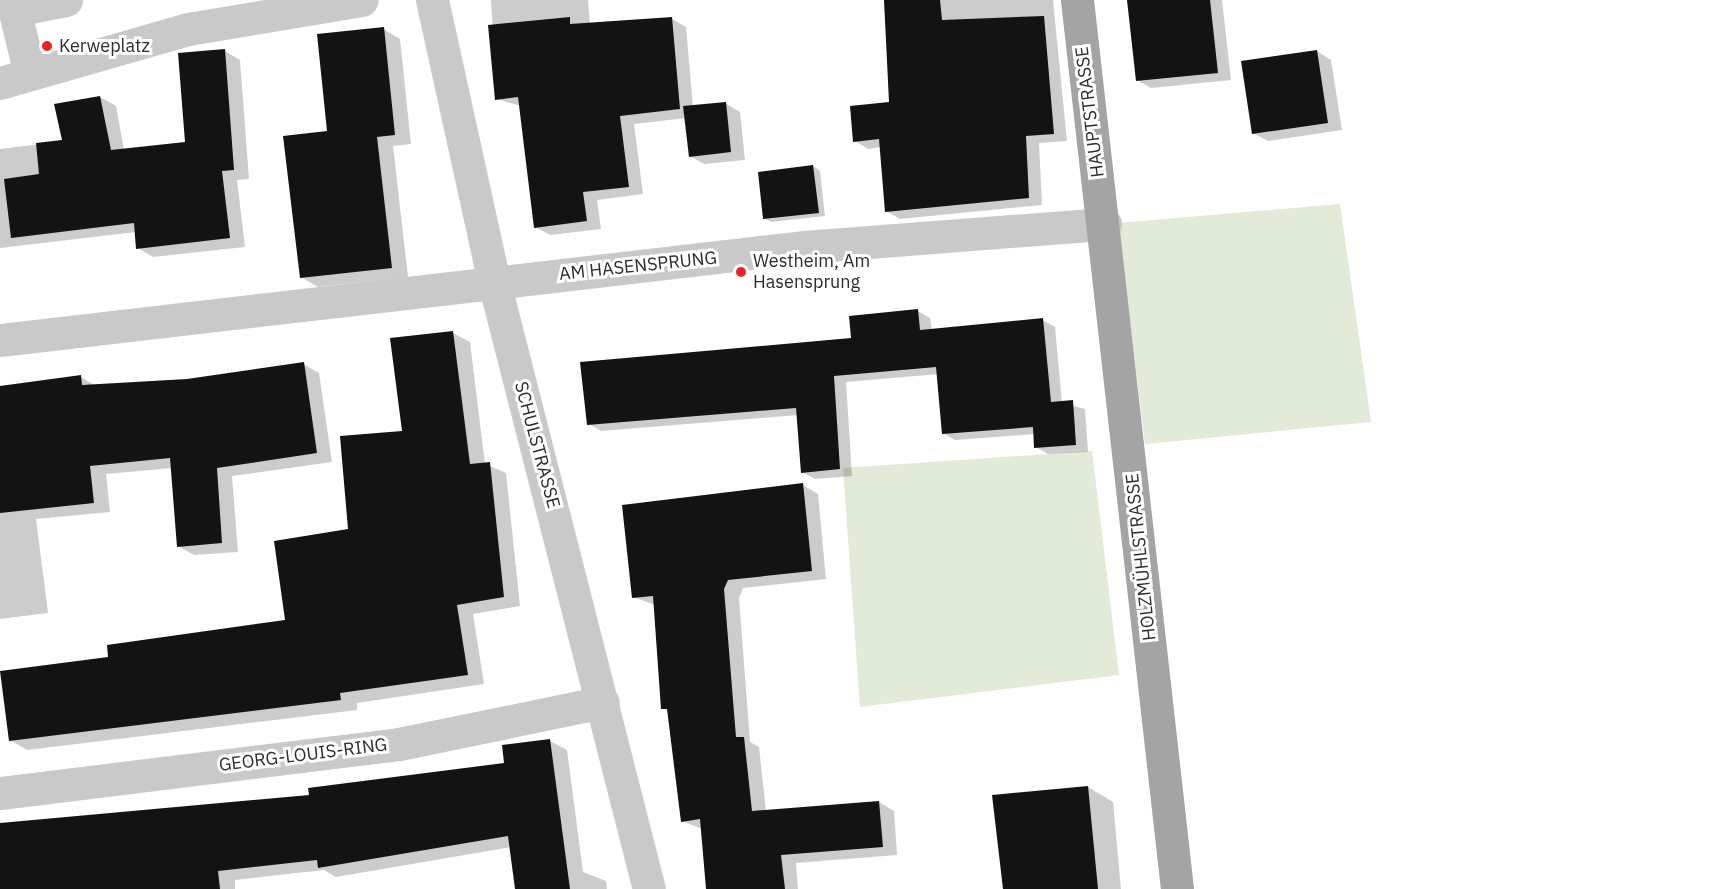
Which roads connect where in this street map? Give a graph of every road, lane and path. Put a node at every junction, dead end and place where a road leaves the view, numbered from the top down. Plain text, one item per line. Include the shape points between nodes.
1 (66, 0) edge
2 (362, 0) edge
3 (432, 0) edge
4 (1077, 0) edge
5 (13, 5) edge
6 (15, 78) edge
7 (1105, 224) junction
8 (494, 282) junction
9 (0, 340) edge
10 (603, 702) junction
11 (0, 793) edge
12 (650, 889) edge
13 (1177, 889) edge

1 - 5 street
2 - 6 street via 188,30
3 - 8 street, SCHULSTRASSE
4 - 7 main road, HAUPTSTRASSE
5 - 6 street
7 - 8 street, AM HASENSPRUNG via 804,247
7 - 13 main road, HOLZMÜHLSTRASSE
8 - 9 street
8 - 10 street, SCHULSTRASSE
10 - 11 street, GEORG-LOUIS-RING via 388,746
10 - 12 street, SCHULSTRASSE

